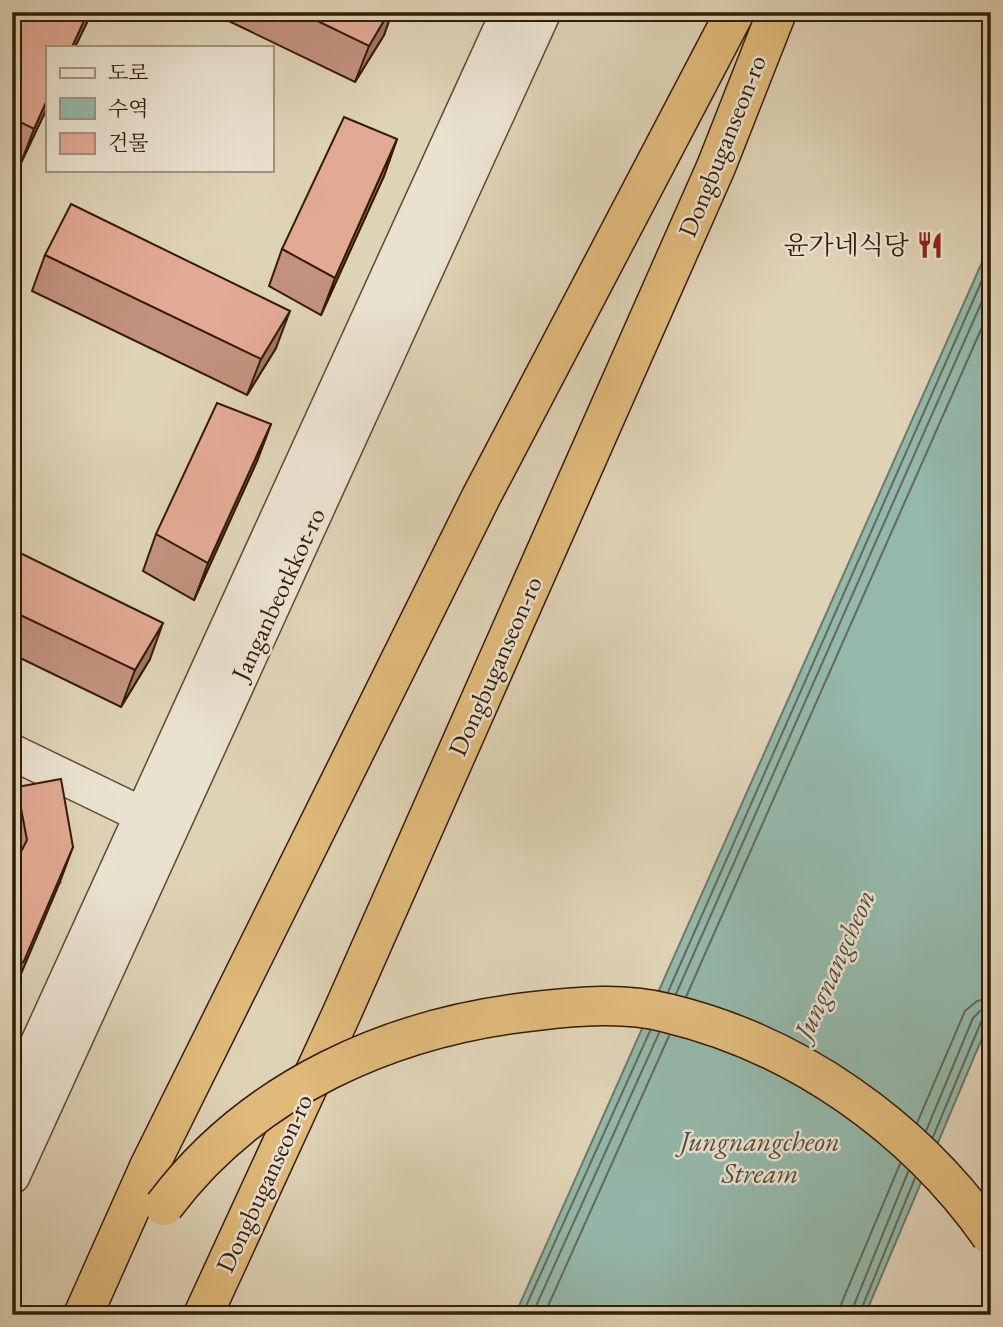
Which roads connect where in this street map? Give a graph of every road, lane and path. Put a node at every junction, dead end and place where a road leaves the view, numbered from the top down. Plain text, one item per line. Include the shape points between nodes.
1 (509, 12) edge
2 (543, 12) edge
3 (736, 12) edge
4 (777, 12) edge
5 (12, 752) edge
6 (157, 823) junction
7 (12, 1101) edge
8 (20, 1138) edge
9 (12, 1176) edge
10 (991, 1236) edge
11 (83, 1315) edge
12 (102, 1315) edge
13 (204, 1315) edge

1 - 6 street, Janganbeotkkot-ro
2 - 6 street, Janganbeotkkot-ro
3 - 11 highway via 481,497 149,1167
4 - 13 highway, Dongbuganseon-ro via 716,167
5 - 6 street
6 - 7 street, Janganbeotkkot-ro
6 - 8 street, Janganbeotkkot-ro
8 - 9 street, Janganbeotkkot-ro
10 - 12 highway, bridge via 939,1170 898,1132 818,1073 768,1048 666,1012 611,1006 560,1008 463,1021 373,1049 325,1071 251,1118 186,1177 164,1206

